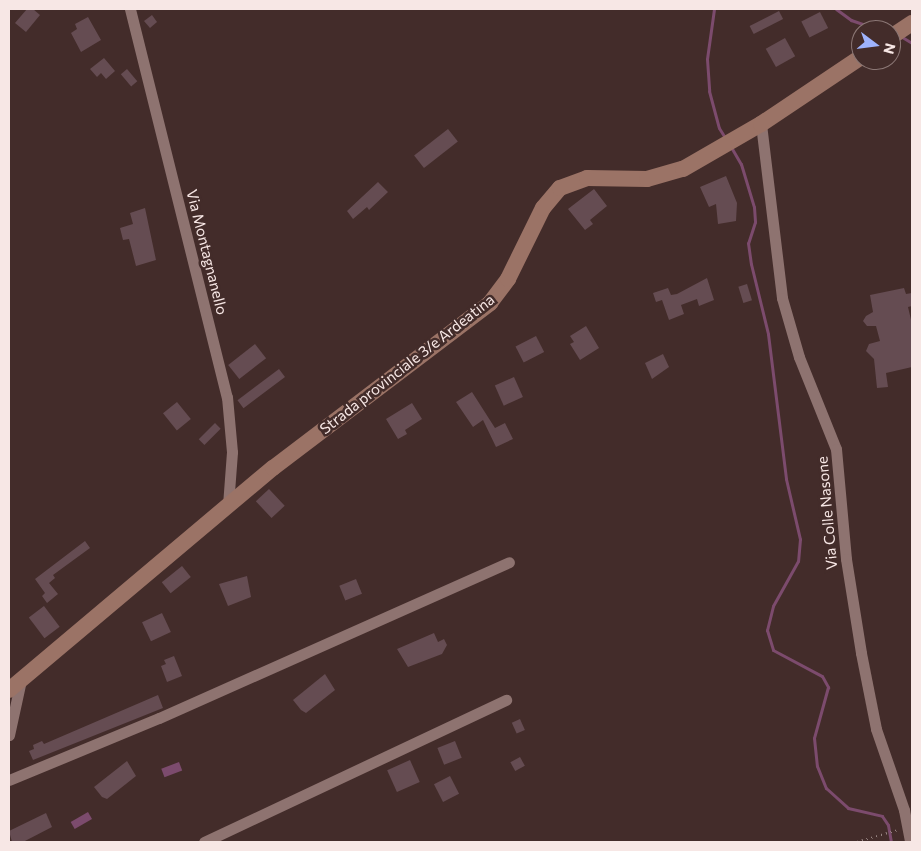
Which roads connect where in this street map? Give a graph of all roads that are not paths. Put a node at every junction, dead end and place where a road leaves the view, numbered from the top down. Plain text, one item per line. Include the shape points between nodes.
1 (130, 9) edge
2 (851, 64) edge
3 (761, 124) junction
4 (228, 505) junction
5 (509, 562) dead end
6 (15, 685) edge
7 (506, 700) dead end
8 (9, 734) edge
9 (9, 780) edge
10 (204, 842) edge
11 (910, 842) edge

1 - 4 street, Via Montagnanello via 227,397 232,447
2 - 3 main road, Strada provinciale 3/e Ardeatina
3 - 4 main road, Strada provinciale 3/e Ardeatina via 661,177 641,180 586,178 560,188 544,208 508,279 490,303
3 - 11 street, Via Colle Nasone via 782,298 799,357 836,449 846,559 862,660 878,739 904,810
4 - 6 main road, Strada provinciale 3/e Ardeatina
5 - 9 street via 159,718
6 - 8 street
7 - 10 street

